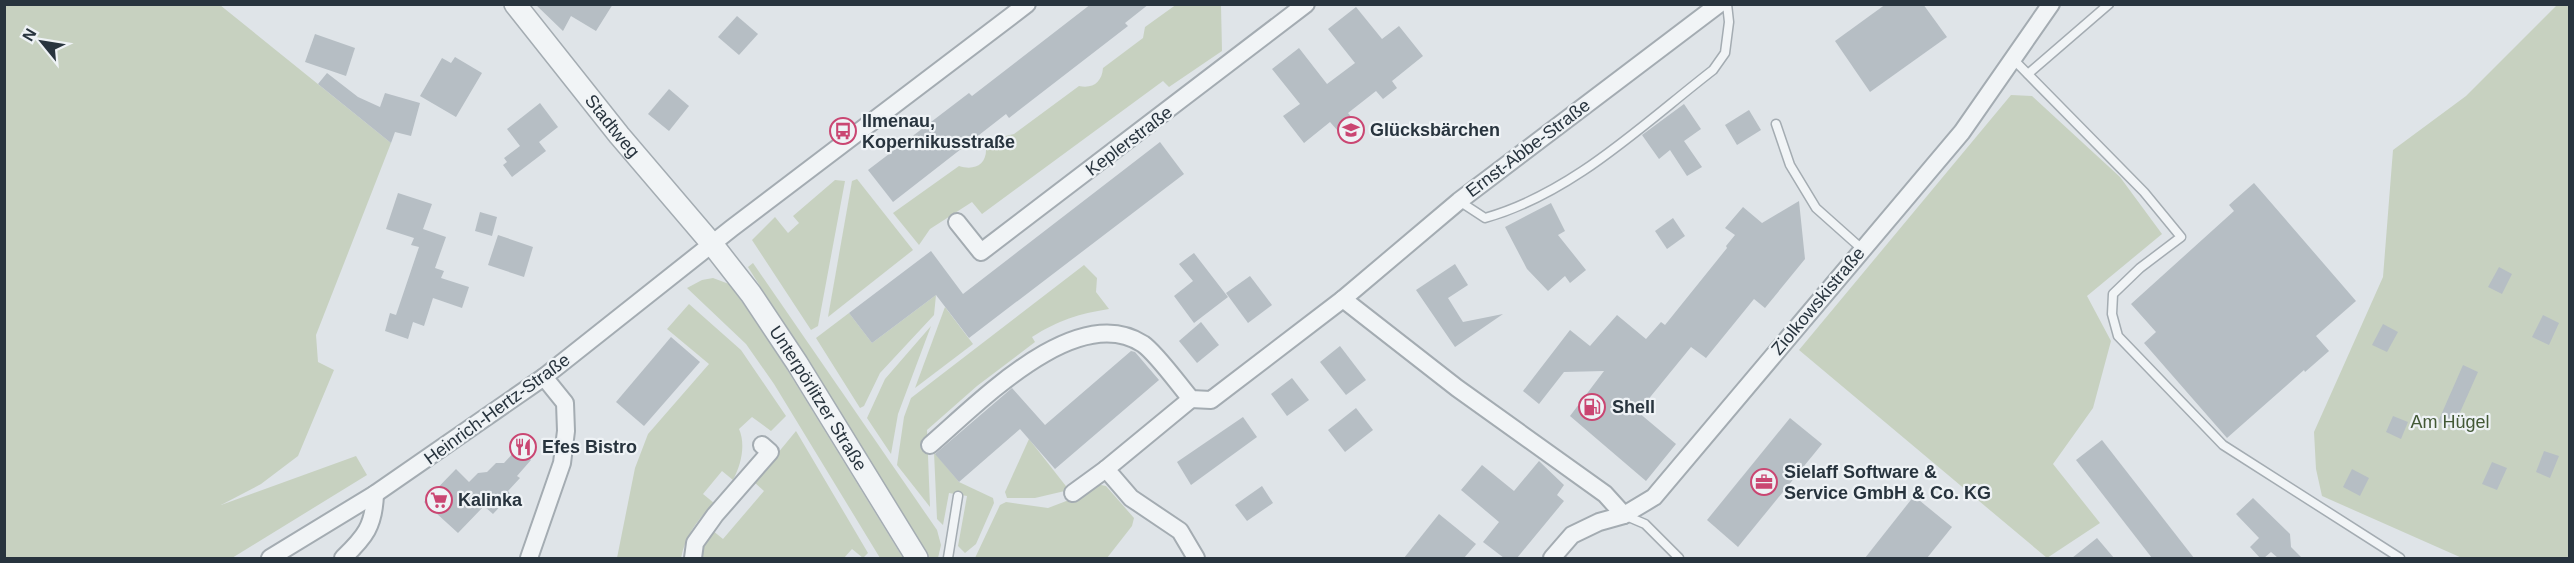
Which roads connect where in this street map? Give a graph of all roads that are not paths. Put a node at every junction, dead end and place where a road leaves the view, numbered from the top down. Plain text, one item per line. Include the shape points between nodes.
1 (1027, 4) edge
2 (1306, 4) edge
3 (1719, 4) edge
4 (1727, 4) edge
5 (2051, 4) edge
6 (2109, 4) edge
7 (520, 6) edge
8 (2013, 59) junction
9 (2028, 74) junction
10 (1776, 124) dead end
11 (1459, 201) junction
12 (957, 222) dead end
13 (712, 244) junction
14 (1862, 249) junction
15 (1343, 299) junction
16 (544, 377) junction
17 (1191, 399) junction
18 (762, 445) dead end
19 (930, 446) dead end
20 (1106, 469) junction
21 (1073, 493) dead end
22 (375, 494) junction
23 (958, 496) dead end
24 (1624, 515) junction
25 (270, 558) edge
26 (343, 558) edge
27 (528, 558) edge
28 (693, 558) edge
29 (917, 558) edge
30 (948, 558) edge
31 (1196, 558) edge
32 (1552, 558) edge
33 (1679, 558) edge
34 (2400, 558) edge

1 - 13 street, Heinrich-Hertz-Straße
2 - 12 street, Keplerstraße via 981,252
3 - 11 street, Ernst-Abbe-Straße
4 - 11 lane via 1725,53 1713,70 1573,179 1513,210 1485,218
5 - 8 street, Ziolkowskistraße
6 - 9 lane
7 - 13 street, Stadtweg via 619,135
8 - 9 lane
8 - 14 street, Ziolkowskistraße via 1962,132
9 - 34 lane via 2144,192 2181,237 2113,294 2112,314 2118,336 2223,445
10 - 14 lane via 1790,165 1816,208
11 - 15 street, Ernst-Abbe-Straße
13 - 16 street, Heinrich-Hertz-Straße
13 - 29 street, Unterpörlitzer Straße via 751,294
14 - 24 street, Ziolkowskistraße via 1654,497
15 - 17 street, Ernst-Abbe-Straße via 1211,400
15 - 24 street via 1605,494
16 - 22 street, Heinrich-Hertz-Straße
16 - 27 street via 565,403 566,431 562,463
17 - 19 street via 1144,345 1121,334 1105,332 1061,345 1014,373
17 - 20 street
18 - 28 street via 770,452 715,515 695,543
20 - 21 street
20 - 31 street via 1131,498 1180,531
22 - 25 street, Heinrich-Hertz-Straße
22 - 26 street via 374,516 362,539
23 - 30 lane
24 - 32 street, Ziolkowskistraße via 1572,535
24 - 33 lane via 1644,524

